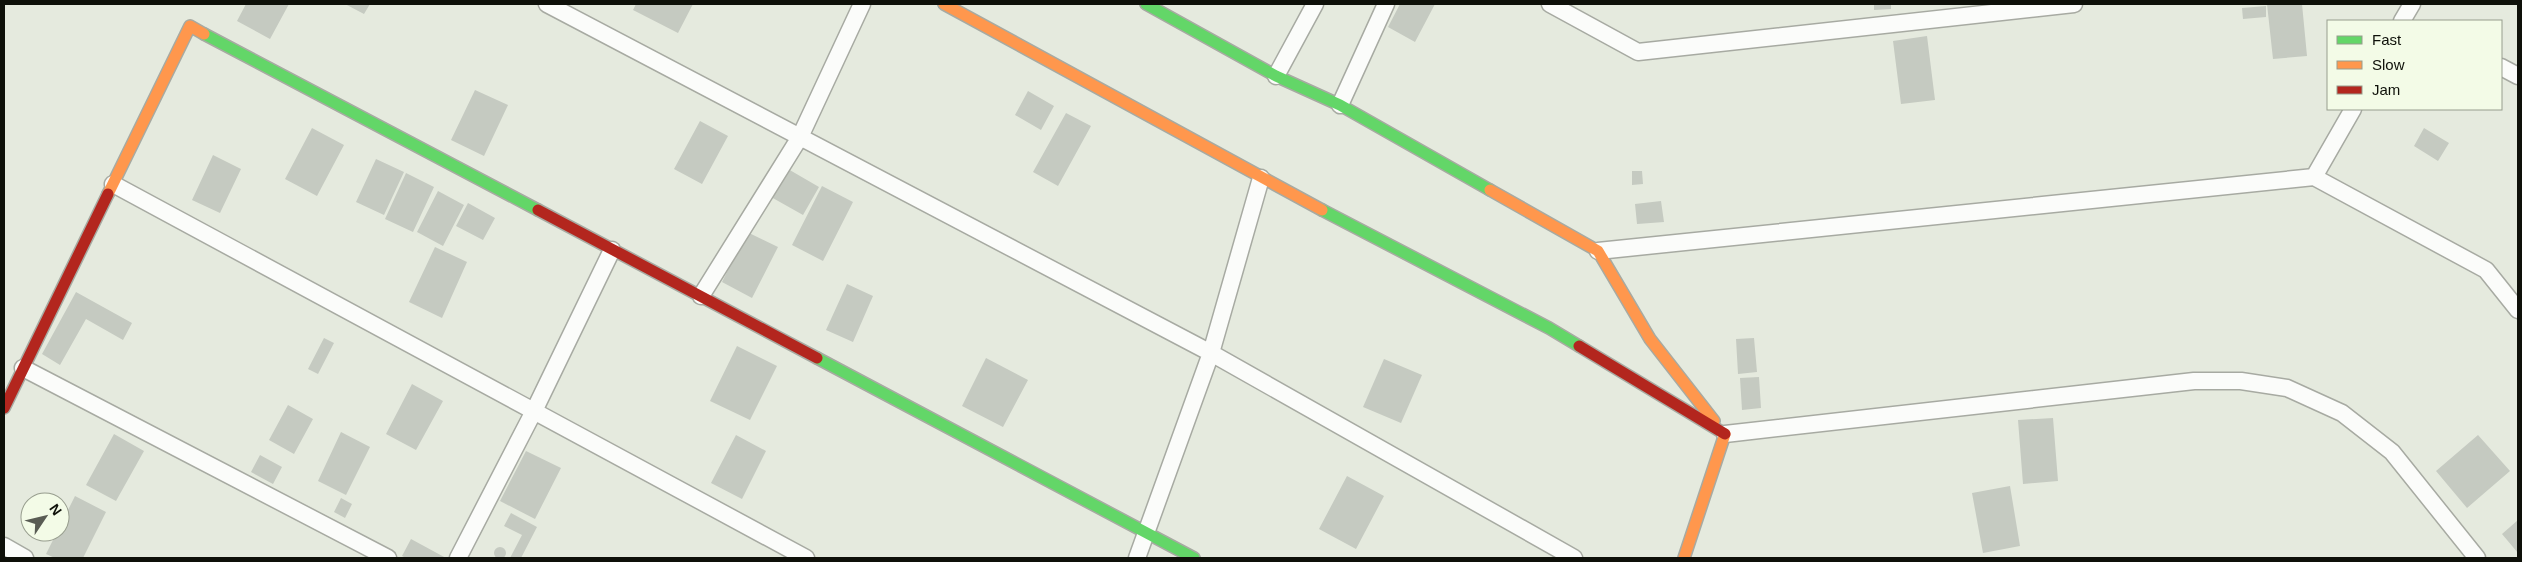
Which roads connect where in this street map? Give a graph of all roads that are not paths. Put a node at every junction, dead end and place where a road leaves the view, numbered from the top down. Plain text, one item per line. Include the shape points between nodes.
1 (547, 4) edge
2 (862, 4) edge
3 (944, 4) edge
4 (1146, 4) edge
5 (1315, 4) edge
6 (1386, 4) edge
7 (1550, 4) edge
8 (2074, 4) edge
9 (2502, 68) edge
10 (1276, 76) junction
11 (2518, 76) edge
12 (1340, 105) junction
13 (2352, 110) edge
14 (800, 137) junction
15 (2314, 177) junction
16 (1261, 178) junction
17 (113, 184) junction
18 (612, 250) junction
19 (1598, 251) junction
20 (700, 296) junction
21 (2518, 310) edge
22 (1211, 354) junction
23 (23, 368) junction
24 (4, 408) edge
25 (534, 411) junction
26 (1725, 434) junction
27 (1146, 532) junction
28 (4, 546) edge
29 (25, 558) edge
30 (388, 558) edge
31 (458, 558) edge
32 (806, 558) edge
33 (1137, 558) edge
34 (1194, 558) edge
35 (1574, 558) edge
36 (1684, 558) edge
37 (2477, 558) edge

1 - 14 street
2 - 14 street
3 - 16 street
4 - 10 street
5 - 10 street
6 - 12 street
7 - 8 street via 1638,52
9 - 11 street
10 - 12 street
12 - 19 street
13 - 15 street
14 - 20 street
14 - 22 street
15 - 19 street
15 - 21 street via 2486,270
16 - 22 street
16 - 26 street via 1549,328
17 - 18 street via 190,26
17 - 23 street
17 - 25 street
18 - 20 street
18 - 25 street
19 - 26 street via 1650,339
20 - 27 street
22 - 27 street
22 - 35 street
23 - 24 street
23 - 30 street
25 - 31 street
25 - 32 street
26 - 36 street
26 - 37 street via 2194,381 2241,381 2287,388 2342,413 2392,452
27 - 33 street
27 - 34 street
28 - 29 street

